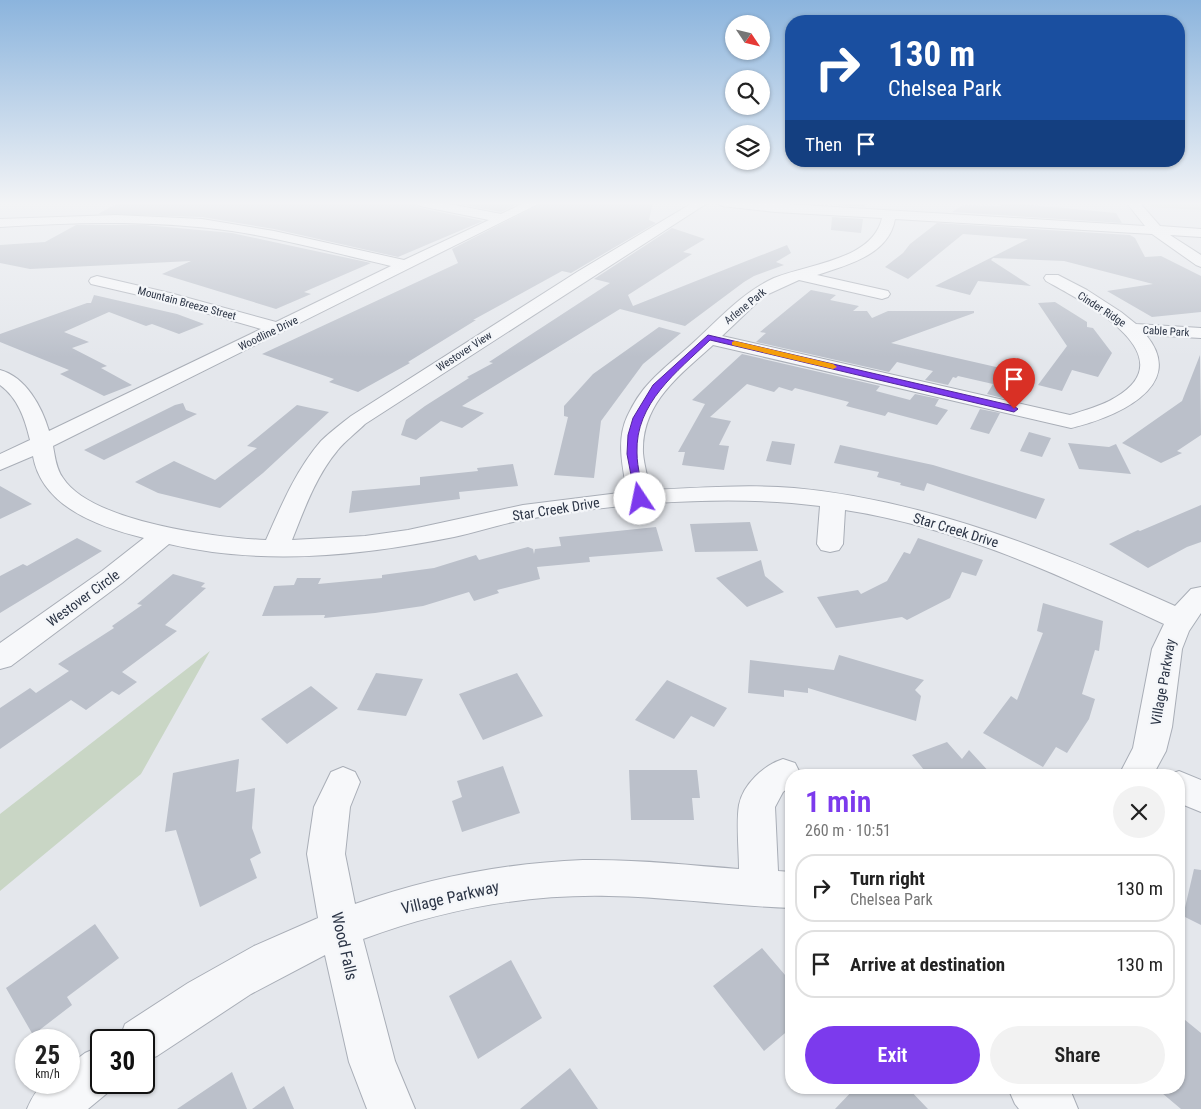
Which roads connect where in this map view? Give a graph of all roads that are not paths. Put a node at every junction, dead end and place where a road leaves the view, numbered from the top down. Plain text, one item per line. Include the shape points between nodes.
1 (355, 254) edge
2 (428, 254) edge
3 (618, 254) edge
4 (859, 254) edge
5 (1187, 254) edge
6 (1201, 262) edge
7 (405, 265) junction
8 (800, 275) junction
9 (1052, 278) dead end
10 (97, 281) dead end
11 (882, 294) dead end
12 (277, 328) junction
13 (1132, 329) junction
14 (1201, 332) edge
15 (708, 338) junction
16 (0, 376) edge
17 (41, 443) junction
18 (0, 463) edge
19 (640, 499) junction
20 (833, 500) junction
21 (163, 536) junction
22 (830, 544) dead end
23 (276, 550) junction
24 (1201, 596) edge
25 (1179, 619) junction
26 (0, 658) edge
27 (1145, 769) edge
28 (783, 773) dead end
29 (343, 782) dead end
30 (1185, 789) edge
31 (1201, 797) edge
32 (775, 889) edge
33 (340, 930) junction
34 (155, 1031) edge
35 (90, 1078) edge
36 (1038, 1094) edge
37 (51, 1109) edge
38 (391, 1109) edge
39 (1054, 1109) edge

1 - 7 street
2 - 7 street, Woodline Drive
3 - 23 street, Westover View via 358,420 330,445 314,466
4 - 8 street, Arlene Park
5 - 6 street
7 - 12 street, Woodline Drive
8 - 11 street
8 - 15 street, Arlene Park via 758,293
9 - 13 street, Cinder Ridge
10 - 12 street, Mountain Breeze Street
12 - 17 street, Woodline Drive
13 - 14 street, Cable Park
13 - 15 street, Cinder Ridge via 1149,358 1147,377 1142,386 1122,402 1071,422
15 - 19 street, Arlene Park via 656,387 637,418 632,454
16 - 17 street, Star Creek Drive via 24,394
17 - 18 street, Woodline Drive
17 - 21 street, Star Creek Drive via 47,472 54,484 104,516
19 - 20 street, Star Creek Drive via 764,494
19 - 23 street, Star Creek Drive via 528,512 377,543
20 - 22 street
20 - 25 street, Star Creek Drive via 935,522 987,538 1041,557
21 - 23 street, Star Creek Drive
21 - 26 street, Westover Circle
24 - 25 street, Village Parkway
25 - 27 street, Village Parkway via 1170,635 1165,656 1155,730
28 - 32 street via 771,782 757,805
29 - 33 street, Wood Falls via 332,807 326,854
30 - 31 street
32 - 33 street, Village Parkway via 584,878 522,882 404,907
33 - 34 street, Village Parkway via 270,960
33 - 38 street, Wood Falls via 372,1062
35 - 37 street
36 - 39 street

